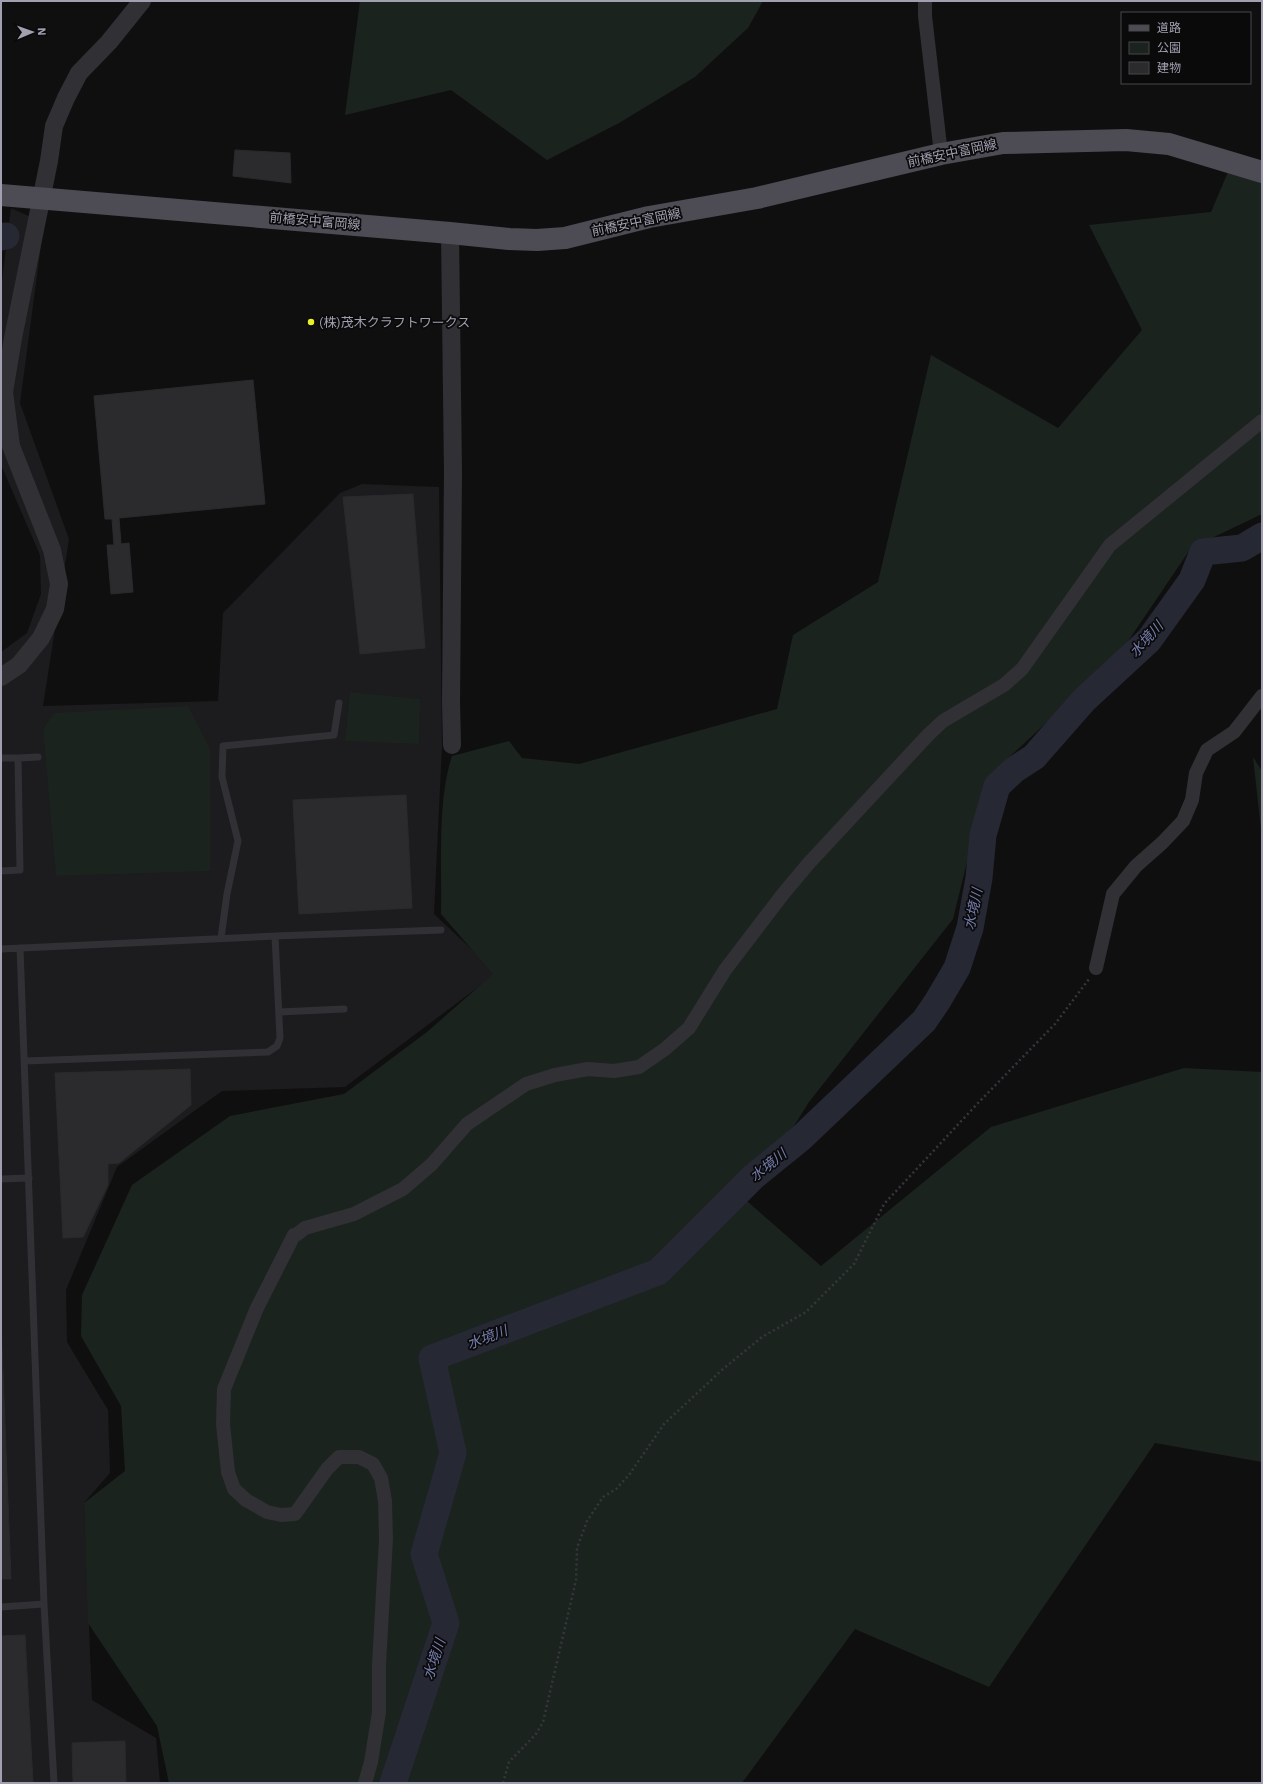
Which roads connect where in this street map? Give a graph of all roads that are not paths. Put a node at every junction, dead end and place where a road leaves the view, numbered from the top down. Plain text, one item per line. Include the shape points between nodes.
1 (142, 1) edge
2 (925, 1) edge
3 (941, 154) junction
4 (1262, 172) edge
5 (1, 195) edge
6 (40, 198) junction
7 (450, 233) junction
8 (7, 339) edge
9 (1262, 422) edge
10 (1, 677) edge
11 (1262, 696) edge
12 (339, 703) dead end
13 (452, 745) dead end
14 (38, 757) dead end
15 (1, 758) edge
16 (18, 758) junction
17 (1, 871) edge
18 (441, 930) dead end
19 (275, 936) junction
20 (221, 938) junction
21 (20, 948) junction
22 (1, 949) edge
23 (1096, 968) road end
24 (344, 1009) dead end
25 (279, 1012) junction
26 (25, 1061) junction
27 (29, 1178) junction
28 (1, 1179) edge
29 (44, 1604) junction
30 (1, 1607) edge
31 (54, 1783) edge
32 (365, 1783) edge

1 - 6 street via 79,74 66,98 54,126
2 - 3 street via 924,16
3 - 4 main road, 前橋安中富岡線 via 1003,143 1126,140 1169,144
3 - 7 main road, 前橋安中富岡線 via 757,198 649,217 565,238 509,239
5 - 6 main road, 前橋安中富岡線
6 - 7 main road, 前橋安中富岡線
6 - 8 street
7 - 13 street via 453,472
8 - 10 street via 4,392 11,446 50,544 59,584 55,609 41,638 19,665
9 - 32 street via 1110,545 1022,669 1004,685 943,721 928,735 783,894 725,970 689,1028 665,1049 639,1067 614,1071 588,1069 555,1074 526,1084 467,1124 432,1164 403,1188 354,1214 305,1228 294,1235 257,1308 224,1389 225,1449 228,1472 234,1489 266,1512 281,1515 295,1514 327,1469 339,1457 360,1457 373,1464 381,1478 386,1540 379,1712
11 - 23 street via 1234,732 1206,750 1196,773 1192,800 1183,821 1136,866 1113,894
12 - 20 lane via 334,735 223,746 222,776 238,841
14 - 16 lane
15 - 16 lane
16 - 17 lane via 20,870
18 - 19 lane
19 - 20 lane
19 - 25 lane
20 - 21 lane
21 - 22 lane
21 - 26 lane
24 - 25 lane
25 - 26 lane via 280,1038 276,1046 268,1052
26 - 27 lane
27 - 28 lane
27 - 29 lane
29 - 30 lane
29 - 31 lane

